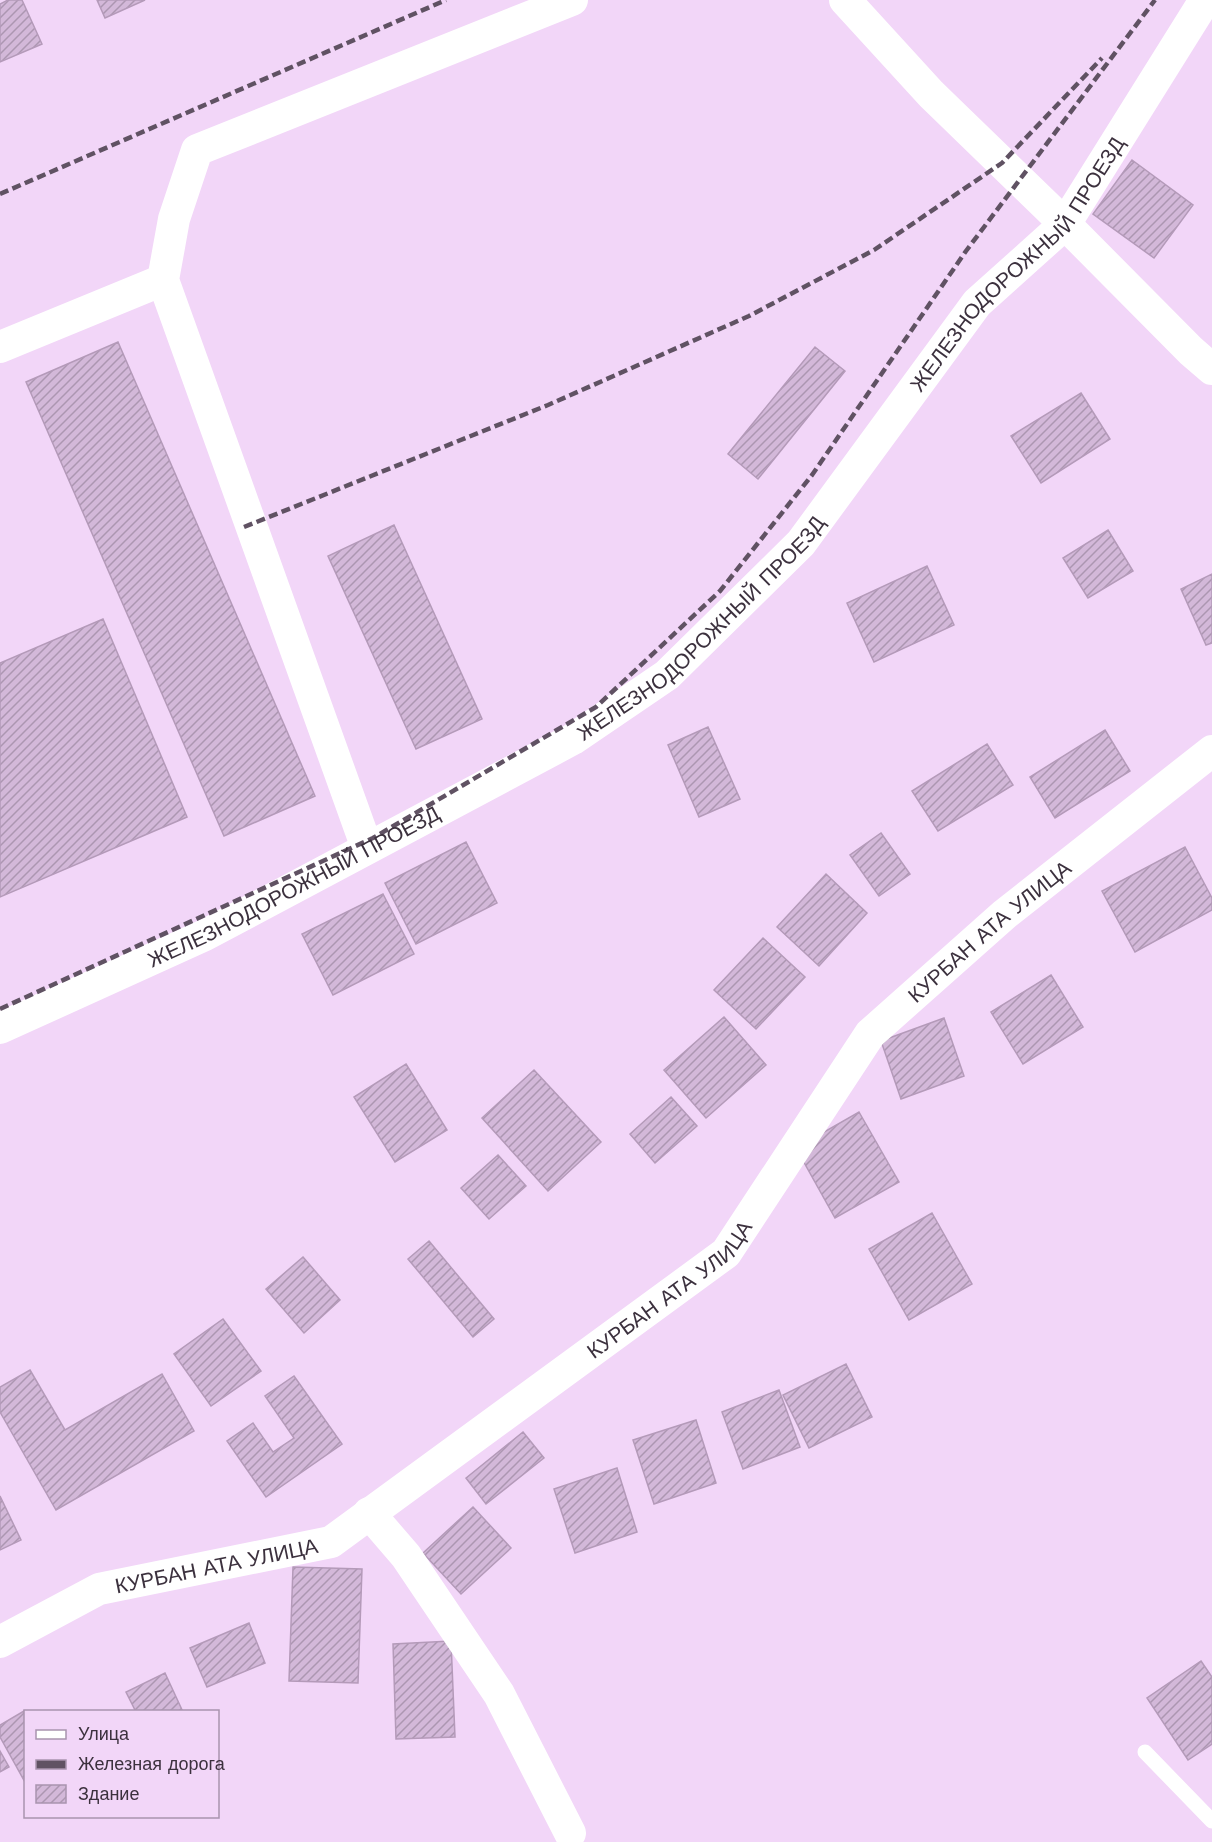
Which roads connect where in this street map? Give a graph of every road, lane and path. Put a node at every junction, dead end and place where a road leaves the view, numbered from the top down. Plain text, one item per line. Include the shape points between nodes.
1 (572, 0) edge
2 (845, 0) edge
3 (1205, 0) edge
4 (1065, 224) junction
5 (163, 280) junction
6 (0, 347) edge
7 (1212, 369) edge
8 (1212, 751) edge
9 (368, 848) junction
10 (0, 1028) edge
11 (369, 1513) junction
12 (0, 1642) edge
13 (1145, 1752) dead end
14 (1212, 1821) edge
15 (570, 1833) dead end

1 - 5 street via 197,150 174,219
2 - 4 street via 932,94
3 - 4 street, ЖЕЛЕЗНОДОРОЖНЫЙ ПРОЕЗД
4 - 7 street
4 - 9 street, ЖЕЛЕЗНОДОРОЖНЫЙ ПРОЕЗД via 977,303 801,543 667,675 573,739
5 - 6 street
5 - 9 street
8 - 11 street, КУРБАН АТА УЛИЦА via 1005,914 870,1034 726,1253
9 - 10 street, ЖЕЛЕЗНОДОРОЖНЫЙ ПРОЕЗД via 205,935
11 - 12 street, КУРБАН АТА УЛИЦА via 331,1542 99,1590
11 - 15 street via 406,1556 499,1694
13 - 14 lane

